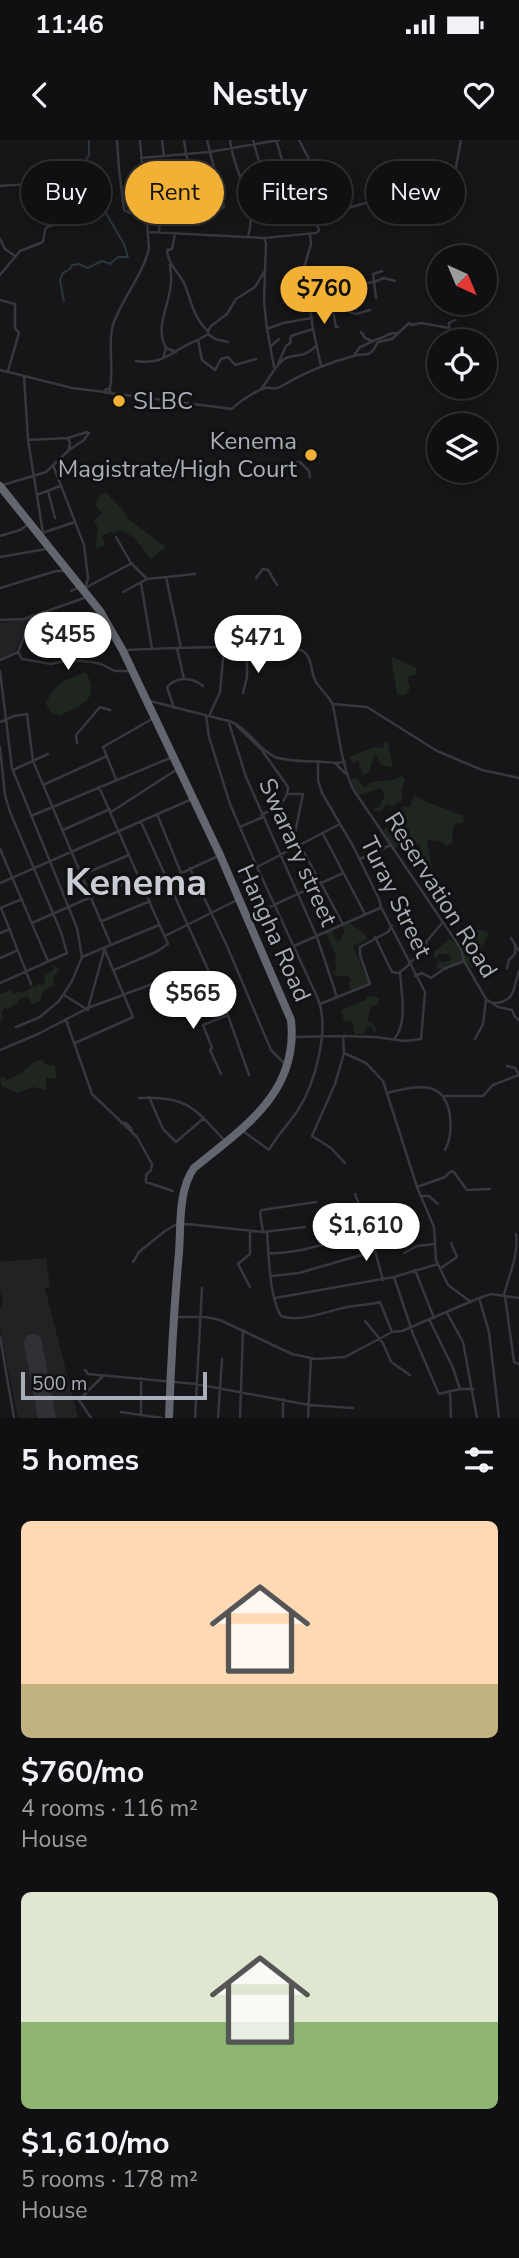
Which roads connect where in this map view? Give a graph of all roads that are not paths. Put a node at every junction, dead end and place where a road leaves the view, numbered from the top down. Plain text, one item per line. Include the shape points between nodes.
1 (117, 140) edge
2 (140, 140) edge
3 (162, 140) edge
4 (184, 140) edge
5 (207, 140) edge
6 (230, 140) edge
7 (277, 140) edge
8 (299, 140) edge
9 (461, 140) edge
10 (253, 142) edge
11 (231, 148) junction
12 (209, 152) junction
13 (186, 154) junction
14 (164, 156) junction
15 (141, 158) junction
16 (141, 161) edge
17 (188, 161) edge
18 (212, 161) edge
19 (259, 161) edge
20 (283, 161) edge
21 (310, 161) edge
22 (21, 185) edge
23 (0, 186) edge
24 (352, 206) edge
25 (125, 210) edge
26 (56, 224) edge
27 (147, 224) edge
28 (160, 224) edge
29 (317, 224) edge
30 (148, 232) junction
31 (159, 232) junction
32 (175, 233) junction
33 (310, 235) junction
34 (248, 237) junction
35 (264, 238) junction
36 (0, 239) edge
37 (15, 256) junction
38 (170, 264) junction
39 (329, 269) dead end
40 (382, 271) dead end
41 (264, 272) junction
42 (0, 275) edge
43 (395, 281) dead end
44 (374, 282) junction
45 (353, 285) junction
46 (330, 293) junction
47 (376, 298) dead end
48 (354, 299) junction
49 (0, 300) edge
50 (346, 300) junction
51 (330, 301) junction
52 (310, 302) junction
53 (356, 309) dead end
54 (370, 310) dead end
55 (312, 318) junction
56 (455, 320) dead end
57 (338, 327) dead end
58 (313, 329) junction
59 (267, 330) junction
60 (361, 332) dead end
61 (208, 333) junction
62 (279, 339) dead end
63 (198, 340) junction
64 (379, 340) junction
65 (372, 341) junction
66 (228, 342) dead end
67 (272, 343) junction
68 (316, 346) junction
69 (166, 348) junction
70 (177, 352) junction
71 (354, 356) junction
72 (162, 359) junction
73 (256, 359) dead end
74 (136, 361) dead end
75 (321, 367) junction
76 (275, 369) junction
77 (0, 370) edge
78 (8, 371) junction
79 (24, 376) junction
80 (261, 389) junction
81 (107, 393) junction
82 (68, 438) junction
83 (28, 440) junction
84 (69, 450) junction
85 (288, 463) dead end
86 (53, 465) junction
87 (33, 476) junction
88 (310, 477) dead end
89 (0, 486) edge
90 (60, 486) junction
91 (48, 491) junction
92 (36, 495) junction
93 (55, 518) dead end
94 (75, 522) junction
95 (29, 524) junction
96 (41, 535) junction
97 (0, 536) edge
98 (116, 537) dead end
99 (49, 548) junction
100 (0, 556) edge
101 (132, 563) junction
102 (62, 569) junction
103 (195, 574) dead end
104 (166, 577) junction
105 (256, 578) dead end
106 (144, 581) junction
107 (277, 585) dead end
108 (0, 588) edge
109 (84, 590) junction
110 (71, 591) dead end
111 (123, 592) dead end
112 (32, 616) junction
113 (0, 621) edge
114 (179, 648) junction
115 (224, 648) junction
116 (247, 648) junction
117 (152, 649) junction
118 (123, 651) junction
119 (18, 652) junction
120 (0, 660) edge
121 (0, 671) edge
122 (133, 671) junction
123 (184, 679) junction
124 (203, 686) dead end
125 (243, 693) dead end
126 (159, 704) junction
127 (333, 704) junction
128 (174, 708) junction
129 (150, 709) junction
130 (110, 710) dead end
131 (207, 715) junction
132 (5, 720) junction
133 (228, 720) junction
134 (0, 722) edge
135 (78, 743) dead end
136 (0, 749) edge
137 (266, 753) junction
138 (48, 754) dead end
139 (107, 756) junction
140 (173, 756) junction
141 (33, 761) junction
142 (318, 761) junction
143 (345, 762) junction
144 (335, 763) junction
145 (178, 768) junction
146 (13, 770) junction
147 (348, 776) junction
148 (519, 778) edge
149 (2, 779) edge
150 (116, 779) junction
151 (43, 785) junction
152 (99, 787) junction
153 (288, 794) junction
154 (5, 795) junction
155 (0, 797) edge
156 (193, 799) junction
157 (53, 807) junction
158 (110, 811) junction
159 (157, 814) junction
160 (31, 816) junction
161 (262, 816) junction
162 (141, 822) junction
163 (340, 824) junction
164 (240, 827) junction
165 (63, 830) junction
166 (119, 831) junction
167 (295, 833) dead end
168 (323, 833) junction
169 (300, 845) junction
170 (391, 845) junction
171 (0, 849) edge
172 (71, 852) junction
173 (129, 855) junction
174 (220, 855) junction
175 (279, 855) junction
176 (2, 858) edge
177 (360, 859) junction
178 (51, 862) junction
179 (257, 867) junction
180 (190, 868) junction
181 (34, 869) junction
182 (181, 873) junction
183 (343, 873) junction
184 (81, 875) junction
185 (12, 878) junction
186 (140, 879) junction
187 (167, 880) junction
188 (0, 883) edge
189 (321, 884) junction
190 (145, 890) junction
191 (298, 895) junction
192 (91, 897) junction
193 (22, 899) junction
194 (238, 899) junction
195 (150, 901) junction
196 (274, 905) junction
197 (69, 907) junction
198 (381, 907) junction
199 (0, 908) edge
200 (211, 913) junction
201 (365, 914) junction
202 (52, 915) junction
203 (247, 918) junction
204 (102, 921) junction
205 (443, 922) junction
206 (32, 923) junction
207 (343, 924) junction
208 (160, 925) junction
209 (188, 925) junction
210 (392, 926) junction
211 (10, 929) junction
212 (0, 933) edge
213 (164, 936) junction
214 (317, 937) junction
215 (375, 937) junction
216 (511, 938) dead end
217 (111, 945) junction
218 (514, 945) junction
219 (294, 946) junction
220 (18, 950) junction
221 (104, 950) junction
222 (519, 951) edge
223 (82, 957) junction
224 (0, 958) edge
225 (48, 961) junction
226 (464, 961) junction
227 (409, 963) junction
228 (507, 968) dead end
229 (26, 971) junction
230 (114, 971) junction
231 (519, 971) edge
232 (400, 972) junction
233 (415, 976) junction
234 (0, 983) edge
235 (155, 983) dead end
236 (31, 984) dead end
237 (64, 995) junction
238 (125, 995) junction
239 (337, 997) junction
240 (486, 999) junction
241 (494, 1003) junction
242 (320, 1004) junction
243 (88, 1009) junction
244 (228, 1015) junction
245 (66, 1020) junction
246 (519, 1020) edge
247 (16, 1027) dead end
248 (343, 1036) junction
249 (292, 1037) junction
250 (321, 1037) junction
251 (394, 1039) junction
252 (475, 1039) dead end
253 (75, 1043) junction
254 (0, 1050) edge
255 (344, 1053) junction
256 (287, 1064) junction
257 (507, 1066) dead end
258 (222, 1074) dead end
259 (249, 1075) dead end
260 (519, 1075) edge
261 (387, 1093) junction
262 (445, 1096) junction
263 (149, 1097) junction
264 (139, 1098) dead end
265 (204, 1118) junction
266 (241, 1129) junction
267 (226, 1142) junction
268 (445, 1150) dead end
269 (345, 1163) dead end
270 (417, 1187) junction
271 (490, 1189) dead end
272 (173, 1191) dead end
273 (355, 1194) dead end
274 (420, 1196) junction
275 (316, 1202) dead end
276 (438, 1204) dead end
277 (181, 1225) junction
278 (305, 1227) dead end
279 (250, 1231) junction
280 (265, 1232) junction
281 (516, 1234) dead end
282 (370, 1235) junction
283 (451, 1243) dead end
284 (435, 1244) junction
285 (375, 1251) junction
286 (404, 1252) dead end
287 (269, 1253) junction
288 (133, 1262) dead end
289 (438, 1264) junction
290 (441, 1268) junction
291 (415, 1270) junction
292 (272, 1276) junction
293 (394, 1278) junction
294 (383, 1280) junction
295 (250, 1287) dead end
296 (202, 1288) dead end
297 (504, 1296) junction
298 (275, 1298) junction
299 (479, 1298) junction
300 (519, 1298) edge
301 (471, 1302) junction
302 (447, 1313) junction
303 (173, 1317) junction
304 (200, 1317) junction
305 (432, 1319) junction
306 (365, 1321) dead end
307 (411, 1327) junction
308 (243, 1331) junction
309 (391, 1332) junction
310 (0, 1337) edge
311 (380, 1338) junction
312 (311, 1358) junction
313 (222, 1359) dead end
314 (519, 1364) edge
315 (85, 1370) dead end
316 (410, 1375) dead end
317 (103, 1376) junction
318 (141, 1378) junction
319 (170, 1383) junction
320 (196, 1384) junction
321 (218, 1388) junction
322 (460, 1389) junction
323 (473, 1389) junction
324 (450, 1391) junction
325 (241, 1393) junction
326 (283, 1399) junction
327 (309, 1405) junction
328 (353, 1408) dead end
329 (121, 1412) dead end
330 (141, 1415) junction
331 (14, 1418) edge
332 (91, 1418) edge
333 (162, 1418) edge
334 (169, 1418) edge
335 (195, 1418) edge
336 (218, 1418) edge
337 (240, 1418) edge
338 (283, 1418) edge
339 (308, 1418) edge
340 (451, 1418) edge
341 (477, 1418) edge
342 (499, 1418) edge

1 - 25 street
2 - 15 street
3 - 14 street
4 - 13 street
5 - 12 street
6 - 11 street
7 - 10 street
7 - 20 street
8 - 21 street
9 - 24 street via 450,179
10 - 11 street
10 - 19 street
11 - 12 street
11 - 34 street via 250,207
12 - 13 street
12 - 18 street
13 - 14 street
13 - 17 street
14 - 15 street
15 - 16 street
22 - 23 street
26 - 37 street via 44,230 43,242
27 - 30 street
28 - 31 street
29 - 33 street via 319,231
30 - 31 street
30 - 81 street via 145,262 113,327
31 - 32 street
32 - 34 street
32 - 38 street via 172,249 167,250
33 - 35 street
33 - 52 street via 304,262
34 - 35 street
35 - 41 street
36 - 37 street
37 - 42 street
38 - 61 street
38 - 69 street via 172,280 160,331
39 - 46 street
40 - 44 street via 373,274
41 - 59 street
41 - 61 street via 255,287 236,299
43 - 44 street via 384,278
44 - 45 street
44 - 47 street
45 - 46 street via 341,285 342,292
45 - 48 street
46 - 51 street
48 - 50 street
48 - 53 street
49 - 78 street via 15,304 19,333
50 - 51 street
50 - 54 street via 350,312
51 - 52 street
51 - 57 street
52 - 55 street
55 - 58 street
55 - 59 street
56 - 64 street via 449,328 409,323 392,339
58 - 68 street
58 - 76 street via 291,336
59 - 67 street
60 - 65 street
61 - 63 street
61 - 66 street
62 - 67 street
63 - 70 street
63 - 73 street via 202,360 215,370 221,359 228,357 235,365
64 - 65 street
64 - 71 street via 372,352
65 - 71 street
67 - 76 street
68 - 75 street
68 - 76 street via 304,355 286,358
69 - 70 street
69 - 72 street
70 - 72 street
71 - 75 street
72 - 74 street
75 - 80 street via 278,389
76 - 80 street
77 - 78 street
78 - 79 street
79 - 81 street
79 - 83 street
80 - 81 street via 232,409
82 - 83 street
82 - 84 street
82 - 84 street via 88,432
83 - 87 street
84 - 86 street
85 - 88 street via 300,462
86 - 87 street
86 - 90 street
87 - 89 street
87 - 92 street
89 - 95 highway, Hangha Road
90 - 91 street
90 - 94 street
91 - 92 street
91 - 93 street
92 - 96 street
94 - 96 street
94 - 109 street via 84,545
95 - 96 highway, Hangha Road
95 - 97 street
96 - 99 highway, Hangha Road
98 - 101 street
99 - 100 street
99 - 102 highway, Hangha Road
101 - 106 street
101 - 109 street
102 - 108 street
102 - 109 highway, Hangha Road
103 - 104 street
104 - 106 street
104 - 114 street
105 - 107 street via 263,569 268,570
106 - 111 street
106 - 117 street
109 - 110 street
109 - 112 street
109 - 118 highway, Hangha Road
112 - 113 street
112 - 119 street
114 - 115 street
114 - 117 street
114 - 123 street
115 - 116 street
115 - 131 street via 220,692
116 - 125 street
116 - 127 street via 300,649 307,654 315,681
117 - 118 street
118 - 122 highway, Hangha Road
119 - 120 street
119 - 122 street via 22,659 34,662 78,661
121 - 132 street
122 - 129 highway, Hangha Road
123 - 124 street
123 - 128 street via 167,686
126 - 128 street
126 - 129 street
126 - 129 street
127 - 143 street
127 - 148 street via 367,707 455,759
128 - 131 street
129 - 139 street via 104,746
129 - 140 highway, Hangha Road
130 - 135 street via 100,707 76,735
131 - 133 street
131 - 164 street via 222,781
132 - 134 street
132 - 141 street via 26,713
132 - 146 street
133 - 137 street
133 - 161 street, Swarary street
136 - 149 street
137 - 142 street
137 - 153 street
138 - 141 street
139 - 150 street
139 - 151 street
140 - 145 highway, Hangha Road
140 - 150 street
141 - 146 street
141 - 151 street
142 - 144 street
142 - 163 street, Turay Street via 322,793
143 - 144 street
143 - 147 street
144 - 147 street
145 - 156 highway, Hangha Road
145 - 158 street
146 - 160 street
147 - 170 street, Reservation Road
149 - 154 street
150 - 152 street
151 - 157 street
152 - 157 street
152 - 158 street
153 - 161 street
153 - 167 street via 303,794
154 - 155 street
154 - 181 street
156 - 159 street
156 - 174 highway, Hangha Road
157 - 160 street
157 - 165 street
158 - 165 street
158 - 166 street
159 - 162 street
159 - 182 street
160 - 178 street
161 - 164 street
161 - 175 street, Swarary street
162 - 166 street
162 - 187 street
163 - 168 street
163 - 177 street, Turay Street
164 - 179 street
165 - 172 street
166 - 172 street
166 - 173 street
168 - 169 street
168 - 183 street
169 - 175 street
169 - 189 street
170 - 177 street
170 - 205 street, Reservation Road
171 - 176 street
172 - 178 street
172 - 184 street
173 - 184 street
173 - 186 street
174 - 180 street
174 - 194 highway, Hangha Road
175 - 179 street
175 - 191 street, Swarary street
176 - 185 street
177 - 198 street, Turay Street
178 - 181 street
178 - 197 street
179 - 196 street
180 - 182 street
180 - 200 street
181 - 185 street
181 - 202 street
182 - 187 street
183 - 189 street
183 - 201 street
184 - 192 street
185 - 188 street
185 - 193 street
186 - 190 street
186 - 192 street
187 - 190 street
187 - 209 street
189 - 191 street
189 - 207 street
190 - 195 street
191 - 196 street
191 - 214 street, Swarary street
192 - 197 street
192 - 204 street
193 - 199 street
193 - 206 street
194 - 200 street
194 - 203 highway, Hangha Road
195 - 204 street
195 - 208 street
196 - 203 street
196 - 219 street
197 - 202 street
197 - 223 street
198 - 201 street
198 - 210 street, Turay Street
199 - 211 street
200 - 209 street
200 - 256 street via 271,1051
201 - 207 street
202 - 206 street
202 - 225 street via 67,953
203 - 249 highway, Hangha Road via 288,1013
204 - 217 street
205 - 226 street, Reservation Road
205 - 227 street via 426,942 428,950
206 - 225 street
207 - 214 street
208 - 213 street
208 - 217 street
209 - 213 street
209 - 244 street
210 - 215 street
210 - 227 street, Turay Street
211 - 212 street
211 - 220 street
213 - 230 street via 167,946
214 - 219 street
214 - 239 street, Swarary street
215 - 232 street via 392,972
215 - 239 street via 359,949 371,983
216 - 218 street
217 - 221 street
218 - 222 street
218 - 228 street via 515,954
219 - 242 street
220 - 224 street
220 - 229 street
221 - 223 street
221 - 230 street
221 - 243 street
223 - 237 street
225 - 229 street
226 - 233 street via 431,978 422,973
226 - 240 street, Reservation Road
227 - 232 street
227 - 233 street, Turay Street
229 - 234 street
229 - 236 street
230 - 238 street
231 - 241 street via 510,998
232 - 251 street via 402,1007
233 - 251 street, Turay Street via 425,997 422,1038
235 - 238 street
237 - 243 street
237 - 247 street via 46,1014
238 - 243 street
238 - 253 street via 132,1017
239 - 242 street
240 - 241 street
240 - 252 street via 483,1024
241 - 246 street via 512,1010
242 - 250 street
243 - 245 street
244 - 258 street via 203,1025
244 - 259 street
245 - 253 street
245 - 254 street
248 - 250 street
248 - 251 street
248 - 255 street
249 - 250 street
249 - 256 highway, Hangha Road
250 - 266 street via 305,1098 270,1148
253 - 272 street via 92,1094 140,1142 152,1164 146,1182
255 - 261 street via 374,1070
255 - 269 street via 312,1136
256 - 266 highway, Hangha Road via 272,1097
257 - 260 street
260 - 262 street via 493,1085 483,1096
261 - 262 street via 428,1088
261 - 270 street
262 - 268 street via 451,1133
263 - 264 street
263 - 265 street via 187,1105
263 - 265 street via 163,1129 176,1142
265 - 267 street
266 - 267 highway, Hangha Road
267 - 277 highway, Hangha Road via 190,1174
270 - 271 street via 453,1171 467,1190
270 - 274 street
273 - 282 street
274 - 276 street via 429,1196
274 - 284 street via 434,1227
275 - 280 street via 262,1210
277 - 279 street
277 - 288 street via 165,1231
277 - 303 highway, Hangha Road
278 - 280 street
279 - 280 street
279 - 295 street via 250,1253 238,1264
280 - 287 street
281 - 297 street via 517,1250
282 - 285 street
282 - 287 street
283 - 290 street via 457,1257
284 - 286 street
284 - 289 street
285 - 292 street
285 - 294 street
287 - 292 street
289 - 290 street
289 - 291 street
290 - 301 street via 448,1285
291 - 293 street
291 - 305 street
292 - 298 street
293 - 294 street
293 - 307 street
294 - 298 street
296 - 304 street
297 - 299 street
297 - 300 street
297 - 314 street via 514,1362
298 - 309 street via 284,1318 380,1302
299 - 301 street
299 - 342 street via 491,1338
301 - 302 street
302 - 305 street
302 - 323 street via 463,1342
303 - 304 street
303 - 319 highway, Hangha Road
304 - 308 street
304 - 320 street
305 - 307 street
305 - 322 street
306 - 311 street
307 - 309 street
307 - 324 street via 439,1394
308 - 312 street
308 - 325 street
309 - 311 street
310 - 331 street
311 - 312 street via 345,1357
311 - 316 street via 391,1362
312 - 327 street
313 - 321 street
315 - 317 street
317 - 318 street
317 - 332 street via 79,1401
318 - 319 street
318 - 330 street
319 - 320 street
319 - 334 highway, Hangha Road
320 - 321 street
320 - 335 street
321 - 325 street
321 - 336 street
322 - 323 street
322 - 324 street
323 - 341 street
324 - 340 street
325 - 326 street
325 - 337 street
326 - 327 street
326 - 338 street
327 - 328 street
327 - 339 street
329 - 330 street
330 - 333 street

